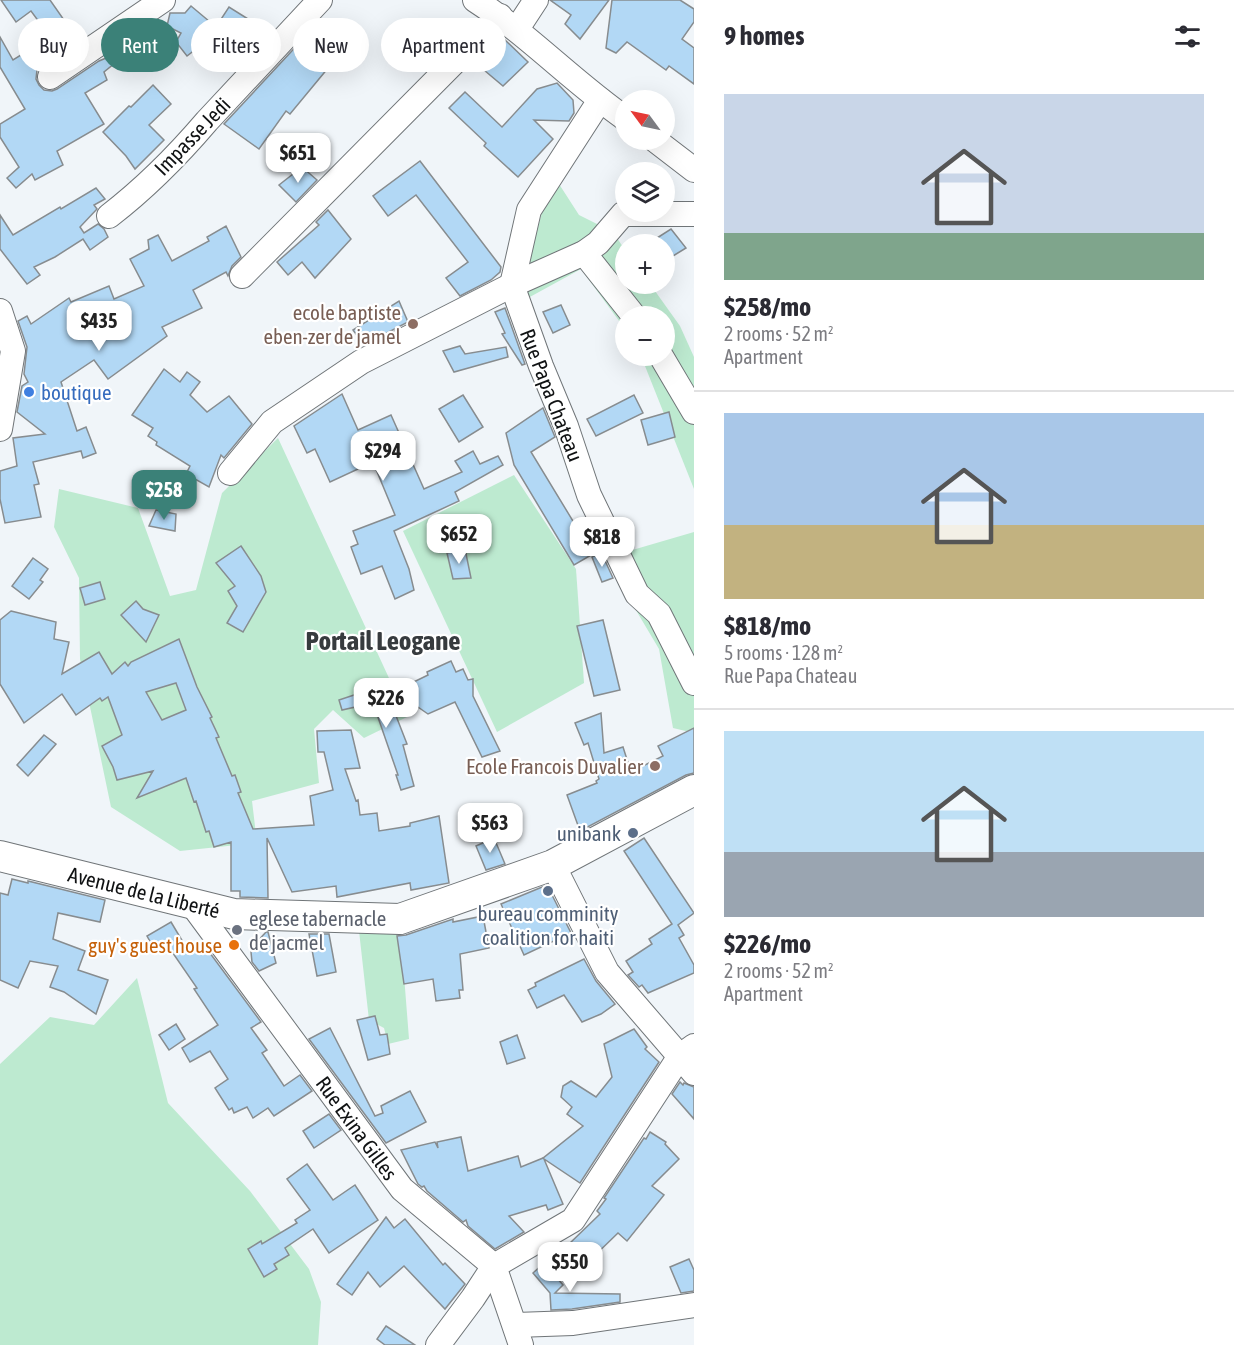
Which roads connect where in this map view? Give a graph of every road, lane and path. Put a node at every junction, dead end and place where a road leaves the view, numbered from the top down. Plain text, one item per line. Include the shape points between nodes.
1 (163, 0) edge
2 (320, 0) edge
3 (475, 0) edge
4 (536, 0) edge
5 (508, 23) junction
6 (51, 77) dead end
7 (600, 100) junction
8 (615, 111) edge
9 (668, 150) edge
10 (694, 170) edge
11 (694, 214) edge
12 (108, 216) dead end
13 (584, 253) junction
14 (242, 276) dead end
15 (512, 285) junction
16 (626, 306) edge
17 (0, 311) edge
18 (667, 366) edge
19 (694, 412) edge
20 (0, 429) edge
21 (230, 473) dead end
22 (694, 683) edge
23 (694, 790) edge
24 (0, 856) edge
25 (553, 865) junction
26 (191, 903) junction
27 (689, 1058) edge
28 (494, 1266) junction
29 (694, 1305) edge
30 (518, 1335) edge
31 (438, 1345) edge

1 - 6 street
2 - 12 street, Impasse Jedi via 192,139 128,202
3 - 5 street
4 - 5 street
5 - 7 street
5 - 14 street
7 - 8 street
7 - 15 street via 529,210
9 - 10 street
11 - 13 street via 623,214
13 - 15 street
13 - 16 street
15 - 21 street via 362,362 272,422
15 - 22 street, Rue Papa Chateau via 589,495 637,594 659,614
17 - 20 street via 13,351
18 - 19 street
23 - 25 main road, Avenue de la Liberté
24 - 26 main road, Avenue de la Liberté
25 - 26 main road, Avenue de la Liberté via 400,919 234,914
25 - 27 street via 607,972
26 - 28 street, Rue Exina Gilles via 402,1189
27 - 28 street via 573,1220
28 - 30 street, Rue Exina Gilles
28 - 31 street
29 - 30 street

